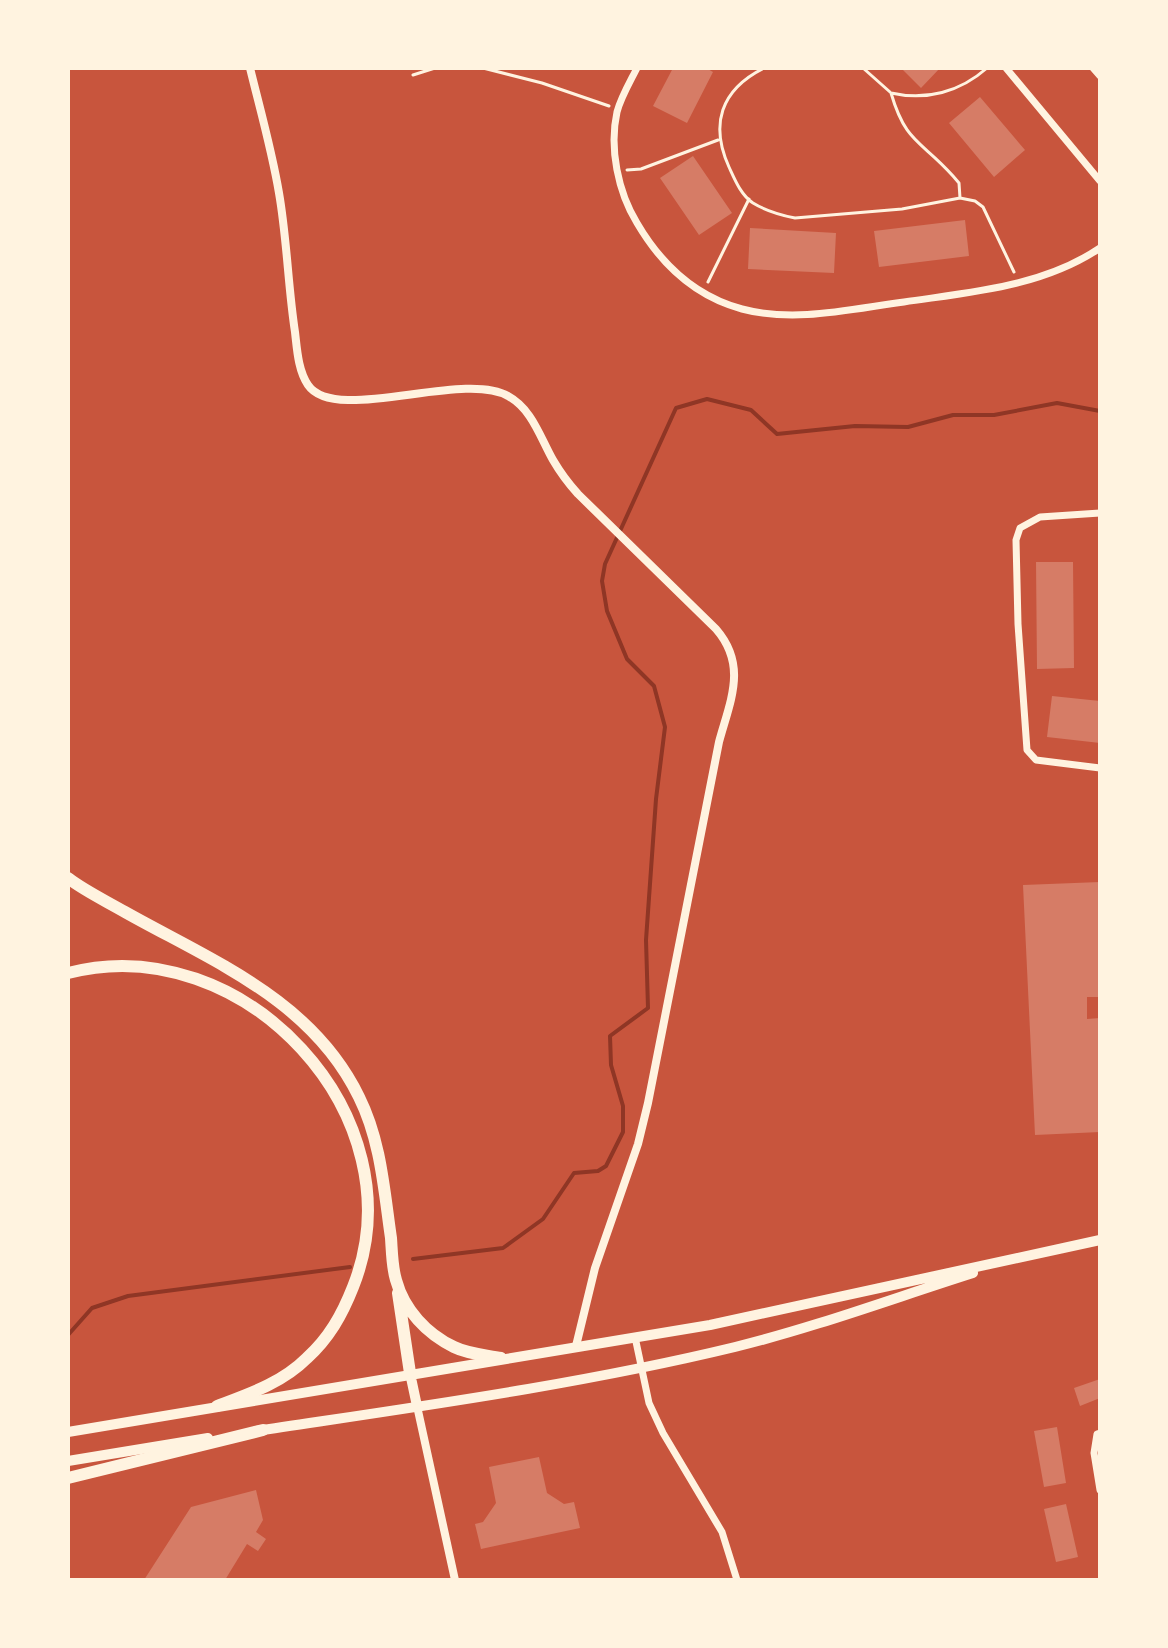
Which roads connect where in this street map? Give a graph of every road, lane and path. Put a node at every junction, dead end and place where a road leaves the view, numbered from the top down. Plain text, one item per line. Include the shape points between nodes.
1 (250, 68) edge
2 (435, 68) edge
3 (483, 68) edge
4 (637, 68) edge
5 (863, 68) edge
6 (987, 68) edge
7 (1006, 68) edge
8 (1093, 68) edge
9 (760, 69) edge
10 (413, 75) dead end
11 (1100, 76) edge
12 (891, 93) junction
13 (618, 108) junction
14 (718, 140) junction
15 (619, 170) junction
16 (1100, 181) edge
17 (960, 198) junction
18 (749, 199) junction
19 (1100, 248) edge
20 (1016, 284) junction
21 (701, 292) junction
22 (1100, 513) edge
23 (1100, 768) edge
24 (68, 878) edge
25 (68, 973) edge
26 (1100, 1240) edge
27 (1022, 1257) junction
28 (396, 1281) junction
29 (635, 1337) junction
30 (576, 1346) junction
31 (501, 1358) junction
32 (642, 1366) junction
33 (410, 1373) junction
34 (217, 1406) junction
35 (417, 1406) junction
36 (263, 1430) junction
37 (68, 1432) edge
38 (1099, 1434) edge
39 (68, 1461) edge
40 (68, 1478) edge
41 (1100, 1490) edge
42 (455, 1580) edge
43 (737, 1580) edge

1 - 30 street via 279,193 296,345 307,384 331,399 473,388 506,395 525,411 564,478 724,637 734,659 734,682 638,1144 595,1268
2 - 10 path
3 - 13 path
4 - 13 street
5 - 12 path
6 - 12 path via 938,94
7 - 16 street
8 - 11 street
9 - 14 path via 725,105
12 - 17 path via 906,131 959,183
13 - 15 street via 614,129
14 - 15 path via 641,169
14 - 18 path
15 - 21 street via 632,215 652,247
17 - 18 path via 795,218
17 - 20 path via 983,207 1013,265
18 - 21 path
19 - 20 street via 1059,270
20 - 21 street via 800,315 743,309
22 - 23 street via 1040,517 1020,528 1016,540 1027,750 1036,760
24 - 28 highway via 278,998 312,1028 338,1060 374,1132
25 - 34 highway via 154,969 188,975 246,1001 307,1054 349,1125 368,1205 365,1243 343,1310 328,1336 286,1375
26 - 27 main road
27 - 29 main road
27 - 32 main road via 802,1329
28 - 31 highway via 407,1305 437,1338 457,1349
28 - 33 highway
29 - 30 main road
29 - 32 street
30 - 31 main road
31 - 33 main road
32 - 35 main road
32 - 43 street via 649,1403 722,1532
33 - 34 main road
33 - 35 main road
34 - 37 main road
35 - 36 main road
35 - 42 street
36 - 39 main road
36 - 40 highway
38 - 41 street via 1094,1453

